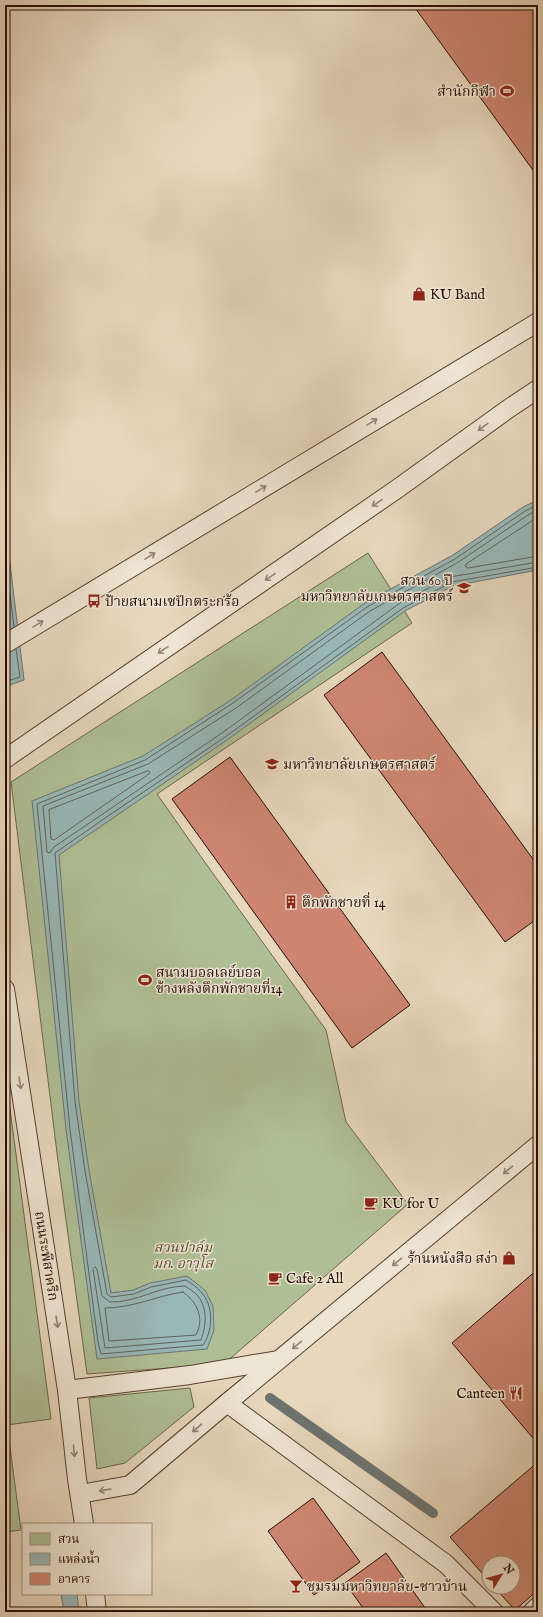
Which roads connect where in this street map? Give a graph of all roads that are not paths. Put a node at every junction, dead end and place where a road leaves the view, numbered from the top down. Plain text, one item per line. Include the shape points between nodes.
1 (538, 322) edge
2 (538, 389) edge
3 (538, 401) edge
4 (508, 409) junction
5 (5, 644) edge
6 (5, 759) edge
7 (5, 989) edge
8 (538, 1145) edge
9 (279, 1359) junction
10 (67, 1390) junction
11 (227, 1403) junction
12 (80, 1494) junction
13 (84, 1523) edge
14 (95, 1595) edge
15 (538, 1606) edge
16 (98, 1612) edge
17 (494, 1612) edge
18 (532, 1612) edge

5 -> 1 lane
2 - 4 lane
3 - 4 lane
4 -> 6 lane via 398,489
7 -> 10 lane, ถนนระพีสาคริก
8 -> 9 lane
9 - 10 lane via 190,1376
9 - 11 lane
10 -> 12 lane, ถนนระพีสาคริก
11 -> 12 lane via 130,1485
11 - 17 lane via 446,1564
12 - 13 lane, ถนนระพีสาคริก
14 - 16 lane
15 - 18 lane

